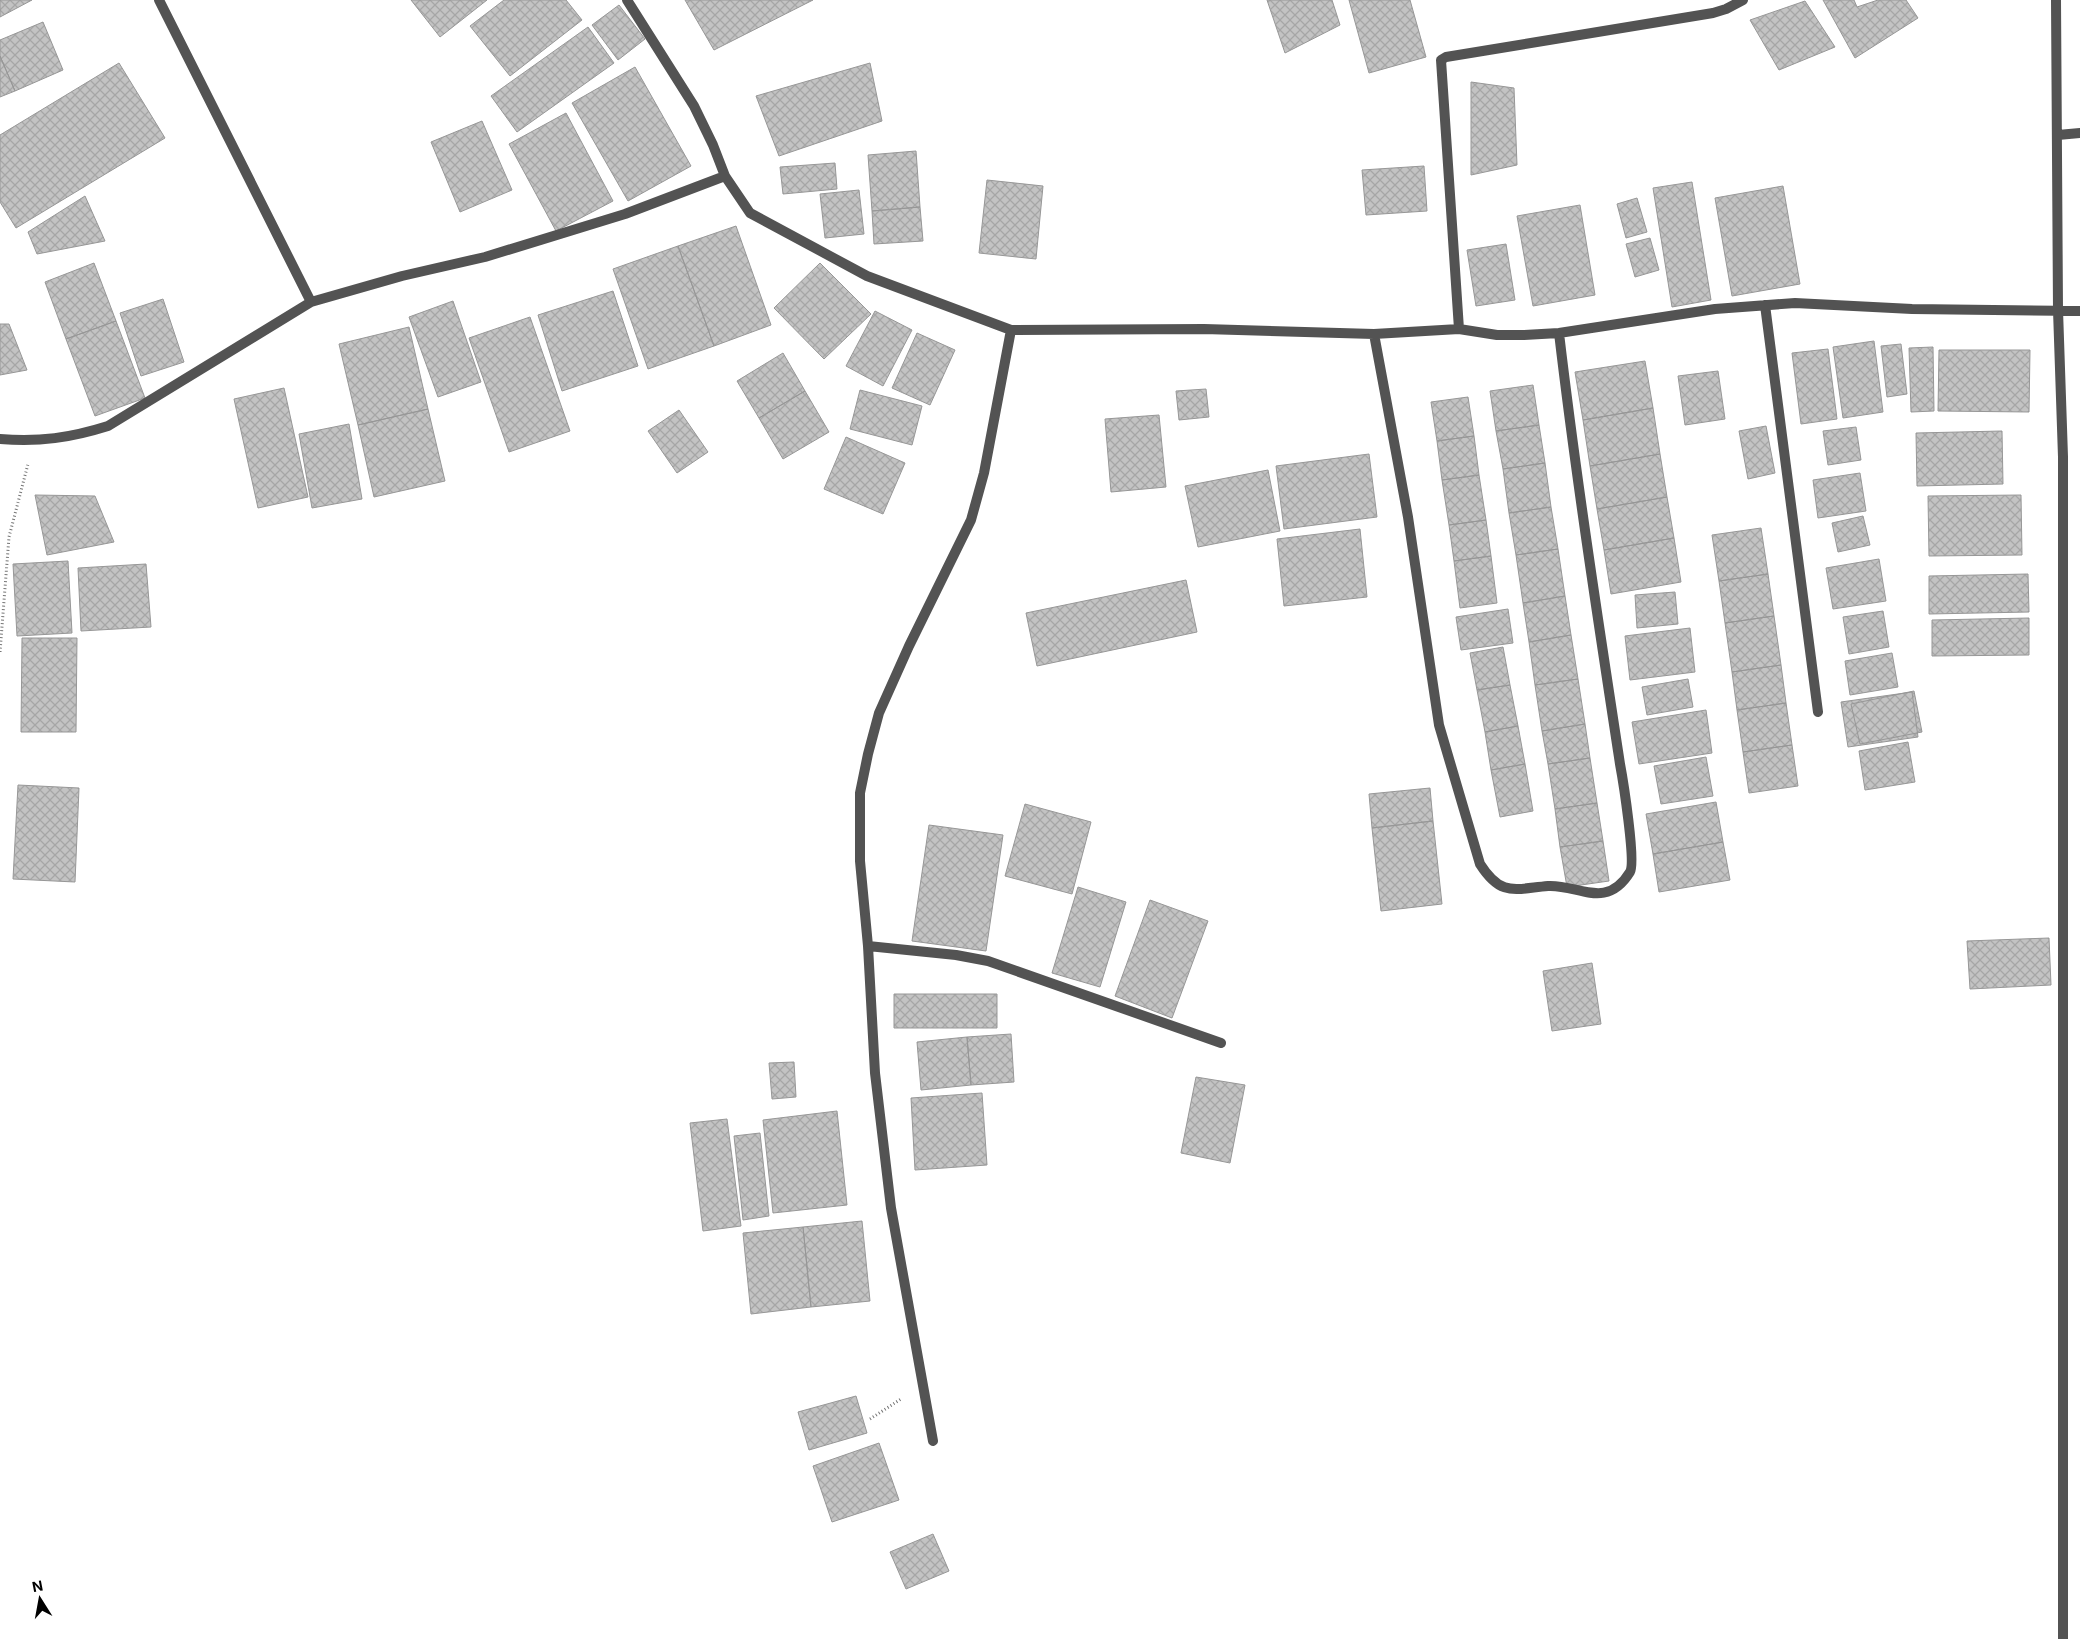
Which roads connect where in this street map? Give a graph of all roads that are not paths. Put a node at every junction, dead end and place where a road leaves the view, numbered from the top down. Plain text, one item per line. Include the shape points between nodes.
1 (159, 0) edge
2 (1744, 0) edge
3 (2056, 0) edge
4 (630, 1) edge
5 (2080, 133) edge
6 (2058, 135) junction
7 (725, 176) junction
8 (311, 302) junction
9 (1765, 305) junction
10 (2058, 310) junction
11 (2080, 311) edge
12 (1459, 329) junction
13 (1012, 330) junction
14 (1559, 333) junction
15 (1374, 334) junction
16 (0, 439) edge
17 (1818, 712) dead end
18 (868, 946) junction
19 (1222, 1043) dead end
20 (933, 1441) dead end
21 (2063, 1639) edge

1 - 8 street
2 - 12 street via 1713,13 1441,60
3 - 6 street
4 - 7 street via 694,106
5 - 6 street
6 - 10 street
7 - 8 street via 625,214 485,257
7 - 13 street via 750,213 867,276
8 - 16 street via 108,426 83,434 34,442
9 - 10 street
9 - 14 street via 1715,309
9 - 17 street
10 - 11 street
10 - 21 street via 2063,457
12 - 14 street via 1497,335
12 - 15 street
13 - 15 street
13 - 18 street via 984,473 971,520 879,713 868,754 860,792 859,829
14 - 15 street via 1572,443 1626,801 1632,870 1621,885 1604,892 1584,894 1552,886 1506,889 1490,880 1480,864 1439,725 1408,518
18 - 19 street via 988,961
18 - 20 street via 875,1073 889,1189

